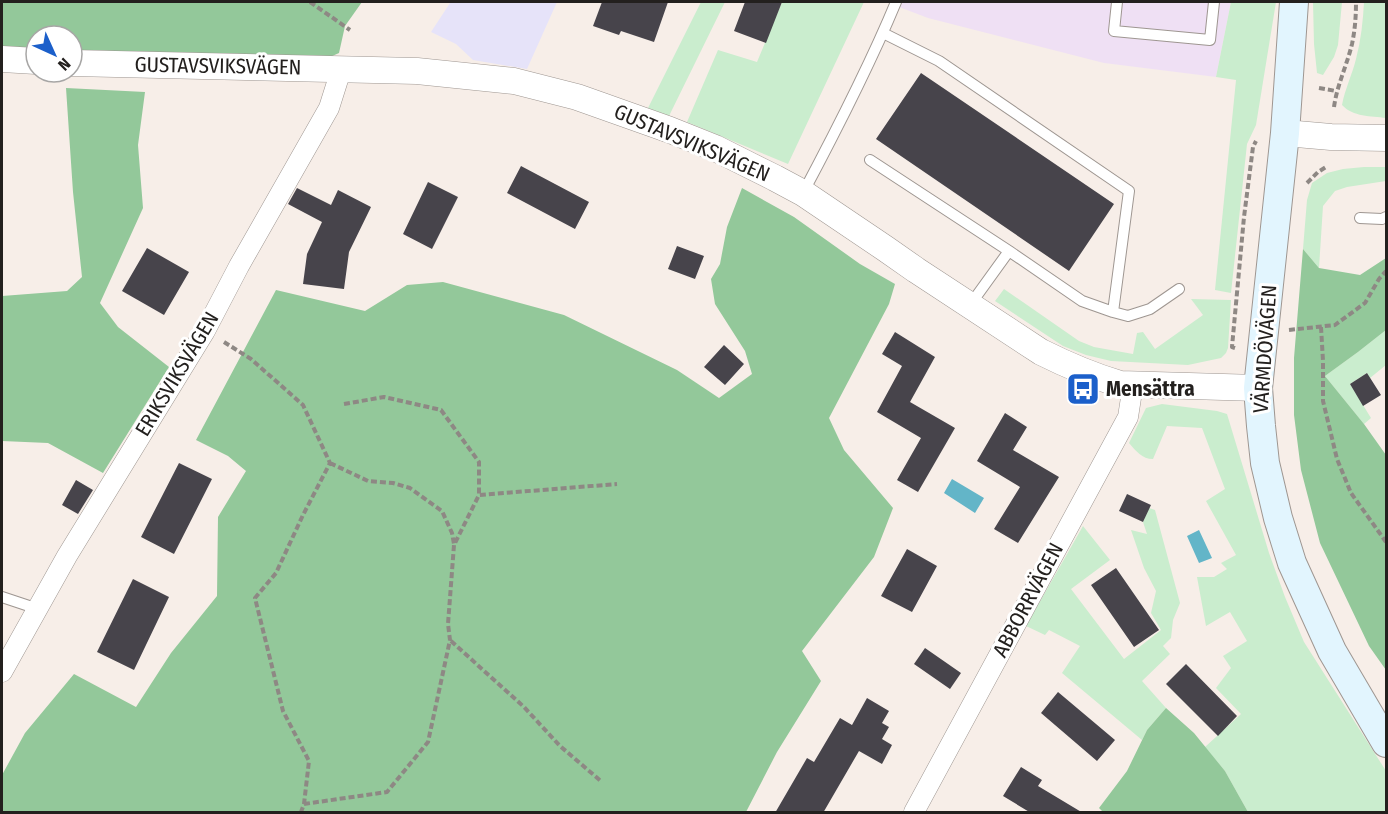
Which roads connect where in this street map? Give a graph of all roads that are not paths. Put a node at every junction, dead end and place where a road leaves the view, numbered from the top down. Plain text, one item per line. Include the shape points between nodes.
1 (896, 2) edge
2 (1117, 2) edge
3 (1214, 2) edge
4 (1294, 2) edge
5 (883, 33) junction
6 (2, 58) edge
7 (24, 59) edge
8 (84, 63) edge
9 (341, 70) junction
10 (1285, 133) junction
11 (1386, 138) edge
12 (870, 160) dead end
13 (803, 193) junction
14 (1386, 217) edge
15 (1360, 218) dead end
16 (1009, 251) junction
17 (1179, 289) dead end
18 (970, 305) junction
19 (1113, 312) junction
20 (1133, 385) junction
21 (1258, 388) junction
22 (2, 597) edge
23 (38, 609) junction
24 (2, 672) edge
25 (1386, 743) edge
26 (914, 813) edge

1 - 5 lane
2 - 3 lane via 1114,31 1210,39
4 - 10 main road, VÄRMDÖVÄGEN
5 - 13 lane
5 - 19 lane via 939,61 1129,191
6 - 7 street
8 - 9 street, GUSTAVSVIKSVÄGEN
9 - 13 street, GUSTAVSVIKSVÄGEN via 417,71 538,86 715,148
9 - 23 street, ERIKSVIKSVÄGEN via 329,108 205,331
10 - 11 street
10 - 21 main road, VÄRMDÖVÄGEN
12 - 16 lane
13 - 18 street, GUSTAVSVIKSVÄGEN
14 - 15 lane
16 - 18 lane
16 - 19 lane via 1083,301
17 - 19 lane via 1150,309 1128,316
18 - 20 street, GUSTAVSVIKSVÄGEN via 1063,363 1102,379
20 - 21 street, GUSTAVSVIKSVÄGEN
20 - 26 street, ABBORRVÄGEN via 1128,417
21 - 25 main road, VÄRMDÖVÄGEN via 1265,463 1292,562 1332,651
22 - 23 lane
23 - 24 street, ERIKSVIKSVÄGEN

